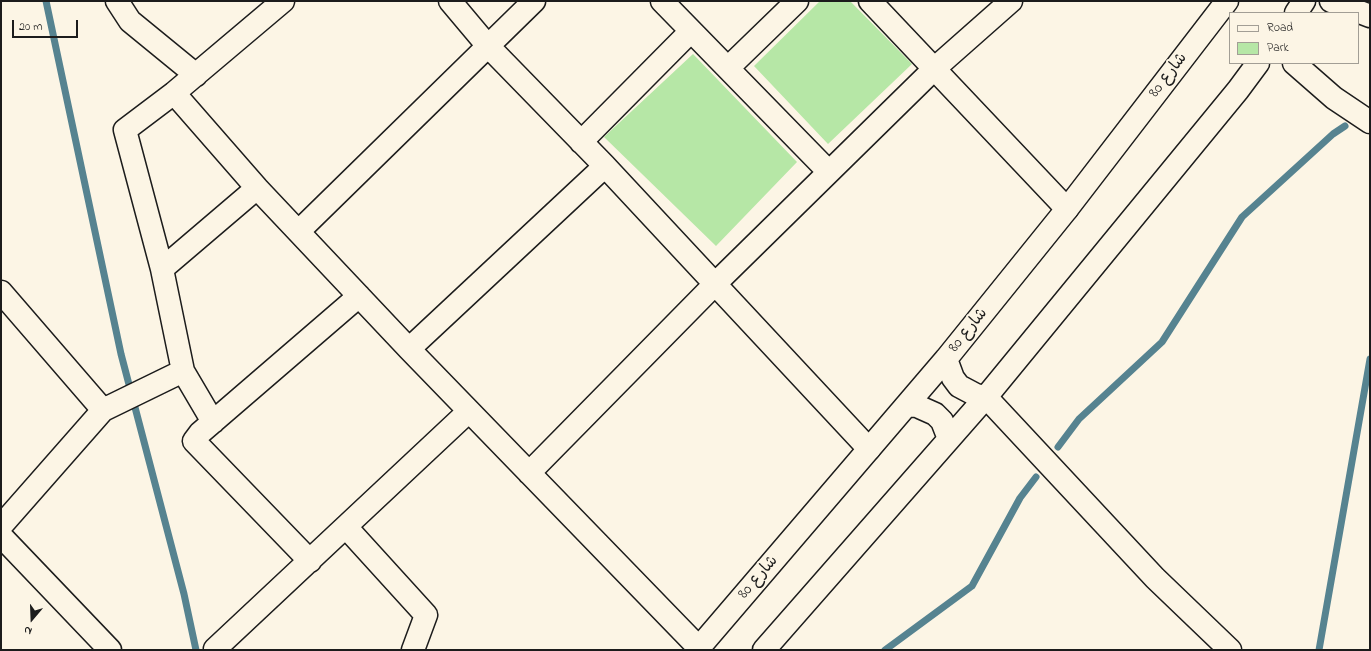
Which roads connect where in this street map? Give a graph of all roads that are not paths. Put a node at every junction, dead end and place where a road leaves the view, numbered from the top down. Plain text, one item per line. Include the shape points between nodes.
1 (117, 1) edge
2 (283, 1) edge
3 (450, 1) edge
4 (534, 1) edge
5 (662, 1) edge
6 (797, 1) edge
7 (870, 1) edge
8 (1011, 1) edge
9 (1227, 1) edge
10 (1304, 1) edge
11 (1331, 1) edge
12 (1297, 12) edge
13 (1370, 16) edge
14 (691, 31) junction
15 (487, 45) junction
16 (1257, 64) edge
17 (1295, 64) edge
18 (728, 68) junction
19 (934, 68) junction
20 (196, 75) junction
21 (174, 93) junction
22 (1370, 122) edge
23 (580, 142) junction
24 (605, 166) junction
25 (829, 172) junction
26 (257, 188) junction
27 (1067, 209) junction
28 (299, 231) junction
29 (162, 269) junction
30 (715, 284) junction
31 (1, 292) edge
32 (359, 296) junction
33 (409, 350) junction
34 (946, 359) junction
35 (183, 371) junction
36 (986, 397) junction
37 (908, 406) junction
38 (103, 410) junction
39 (469, 411) junction
40 (213, 422) junction
41 (949, 439) junction
42 (869, 449) junction
43 (529, 473) junction
44 (1, 526) edge
45 (346, 527) junction
46 (1, 536) edge
47 (310, 561) junction
48 (698, 649) edge
49 (110, 650) edge
50 (216, 650) edge
51 (413, 650) edge
52 (764, 650) edge
53 (1230, 650) edge

1 - 20 street via 130,21
2 - 20 street
3 - 15 street
4 - 15 street
5 - 14 street
6 - 18 street
7 - 19 street
8 - 19 street
9 - 27 street, شارع 80
10 - 12 street
11 - 13 street
14 - 18 street
14 - 23 street
15 - 23 street
15 - 28 street
16 - 36 street
17 - 22 street via 1334,98
18 - 25 street
19 - 25 street
19 - 27 street
20 - 21 street
21 - 26 street
21 - 29 street via 125,130
23 - 24 street
24 - 30 street
24 - 33 street
25 - 30 street
26 - 28 street
26 - 29 street
27 - 34 street, شارع 80
28 - 32 street
29 - 35 street
30 - 42 street
30 - 43 street
31 - 38 street
32 - 33 street
32 - 40 street
33 - 39 street
34 - 36 street via 959,386
34 - 37 street, شارع 80
35 - 38 street
35 - 40 street
36 - 41 street
36 - 53 street via 1155,578
37 - 41 street via 917,406 935,414 947,429
37 - 42 street, شارع 80
38 - 44 street
39 - 43 street
39 - 45 street
40 - 47 street via 194,441
41 - 52 street
42 - 48 street, شارع 80
43 - 48 street
45 - 47 street
45 - 51 street via 426,615
46 - 49 street
47 - 50 street

